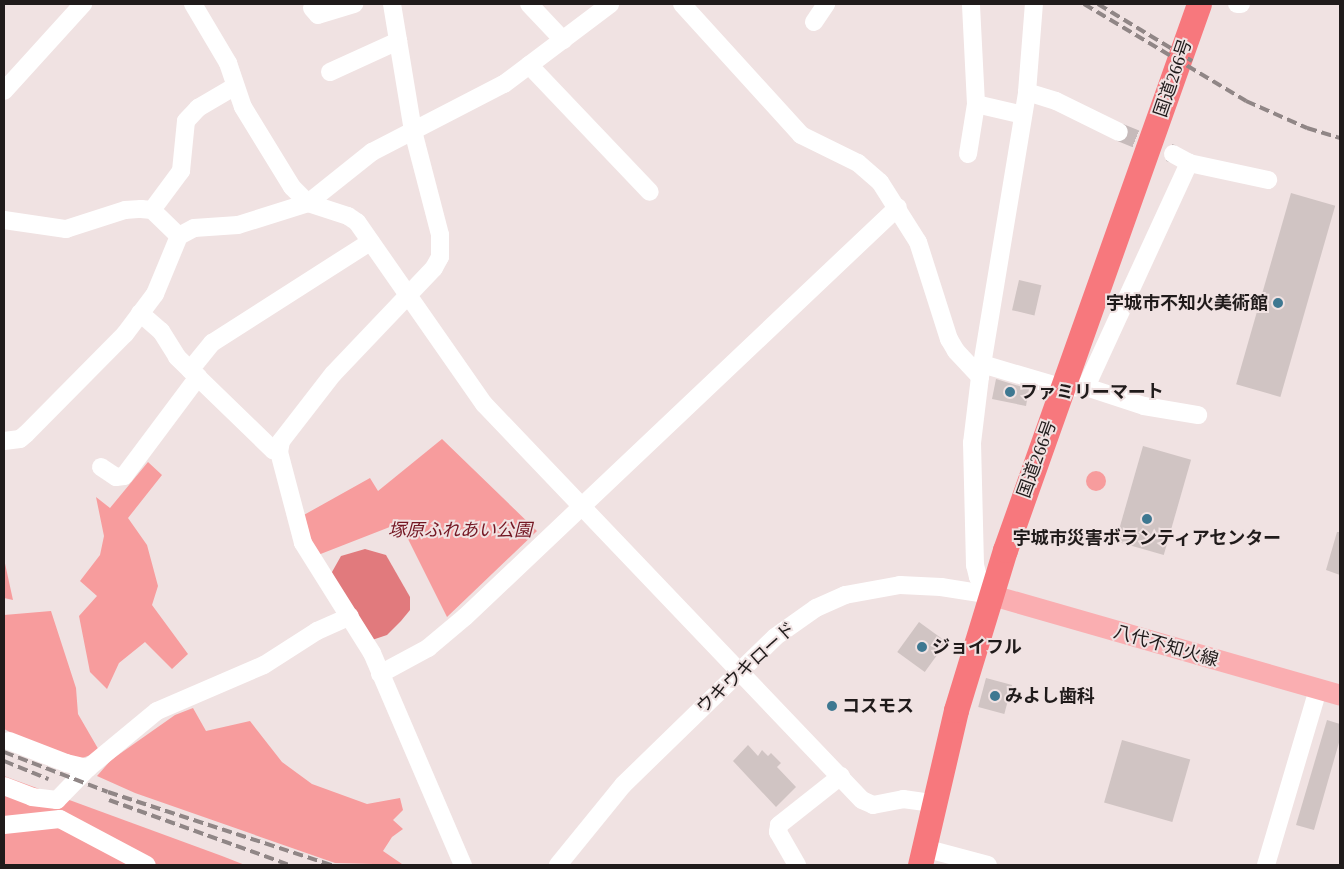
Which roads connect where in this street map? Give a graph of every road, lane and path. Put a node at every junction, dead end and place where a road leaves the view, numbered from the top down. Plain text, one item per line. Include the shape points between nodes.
1 (83, 4) edge
2 (193, 4) edge
3 (354, 4) edge
4 (392, 4) edge
5 (530, 4) edge
6 (610, 4) edge
7 (682, 4) edge
8 (826, 4) edge
9 (971, 4) edge
10 (1034, 4) edge
11 (1199, 4) edge
12 (1237, 4) edge
13 (1241, 4) edge
14 (312, 8) dead end
15 (814, 22) dead end
16 (563, 40) junction
17 (398, 41) junction
18 (529, 65) junction
19 (330, 72) dead end
20 (234, 87) junction
21 (4, 91) edge
22 (1027, 92) junction
23 (976, 104) junction
24 (1024, 115) junction
25 (413, 131) junction
26 (1118, 132) tunnel mouth
27 (968, 154) dead end
28 (1173, 154) tunnel mouth
29 (1189, 163) junction
30 (1268, 180) dead end
31 (650, 192) dead end
32 (308, 203) junction
33 (898, 207) junction
34 (152, 210) junction
35 (4, 220) edge
36 (179, 236) junction
37 (370, 242) junction
38 (407, 293) junction
39 (140, 313) junction
40 (981, 370) junction
41 (194, 374) junction
42 (1075, 387) junction
43 (1198, 414) dead end
44 (4, 441) edge
45 (279, 452) junction
46 (101, 467) dead end
47 (582, 506) junction
48 (992, 595) junction
49 (350, 616) junction
50 (740, 669) junction
51 (380, 674) junction
52 (1318, 689) junction
53 (1340, 695) edge
54 (10, 741) dead end
55 (88, 768) junction
56 (841, 776) junction
57 (4, 786) edge
58 (933, 803) junction
59 (4, 825) edge
60 (922, 856) edge
61 (147, 865) edge
62 (463, 865) edge
63 (558, 865) edge
64 (797, 865) edge
65 (988, 865) edge
66 (1266, 865) edge

1 - 21 street
2 - 20 street via 228,63
3 - 14 street via 318,15
4 - 17 street
5 - 16 street
6 - 16 street
7 - 33 street via 788,123 801,134 871,172
8 - 15 street
9 - 23 street
10 - 22 street
11 - 42 highway, 国道266号
12 - 13 street
16 - 18 street
17 - 19 street
17 - 25 street
18 - 25 street via 492,91
18 - 31 street
20 - 32 street via 273,159
20 - 34 street via 198,108 186,121 180,171
22 - 24 street
22 - 26 street via 1056,101
23 - 24 street
23 - 27 street
24 - 40 street
25 - 32 street via 364,158
25 - 38 street via 442,247 434,268
28 - 29 street
29 - 30 street via 1240,171
29 - 42 street
32 - 36 street via 238,225 194,228
32 - 37 street via 348,216 357,222
33 - 40 street via 918,242 956,351
33 - 47 street
34 - 35 street via 125,210 66,229
34 - 36 street
36 - 39 street via 155,294
37 - 38 street
37 - 41 street via 212,343
38 - 45 street via 302,412 281,441
38 - 47 street via 484,404
39 - 41 street via 161,331 177,357
39 - 44 street via 110,352 26,434 20,439
40 - 42 street
40 - 48 street via 972,444 974,564 978,577
41 - 45 street via 273,450
41 - 46 street via 124,476 116,477
42 - 43 street via 1144,406
42 - 48 highway, 国道266号 via 1026,488
45 - 49 street via 303,544
47 - 50 street
47 - 51 street via 428,648
48 - 50 street, ウキウキロード via 941,586 900,585 845,595 816,608 775,636
48 - 52 main road, 八代不知火線
48 - 58 highway, 国道266号 via 956,710
49 - 51 street
49 - 55 street via 318,631 264,665 157,711
50 - 56 street
50 - 63 street, ウキウキロード via 623,784
51 - 62 street
52 - 53 main road, 八代不知火線
52 - 66 street
54 - 55 street via 71,765
55 - 57 street via 57,800 32,797
56 - 58 street via 867,804 903,799
56 - 64 street via 779,825 778,832
58 - 60 highway, 国道266号
59 - 61 street via 60,819
60 - 65 street

